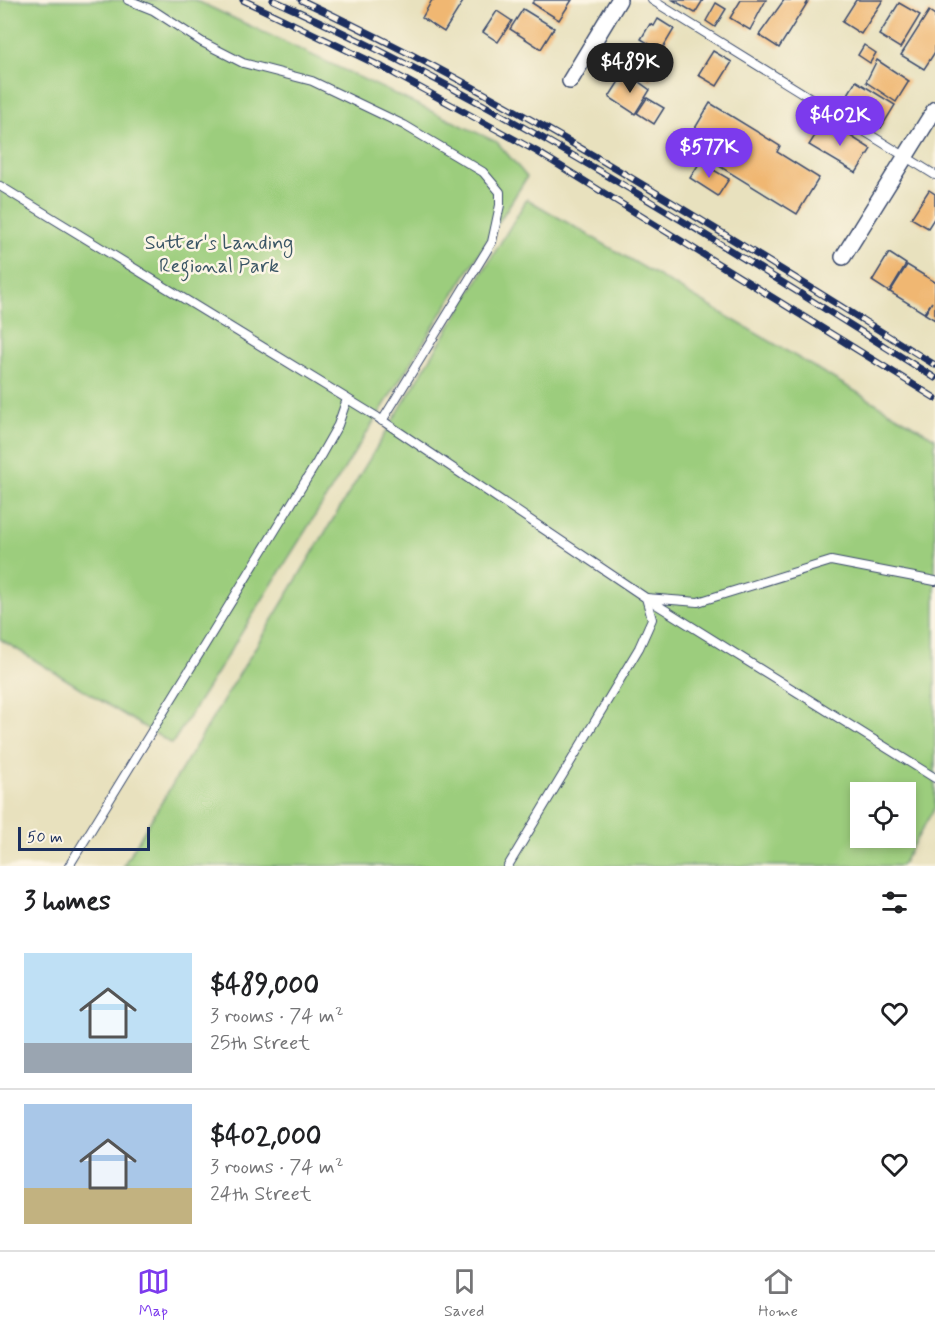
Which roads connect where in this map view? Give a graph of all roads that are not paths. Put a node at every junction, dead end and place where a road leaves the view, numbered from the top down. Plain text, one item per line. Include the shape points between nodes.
1 (128, 0) edge
2 (619, 0) edge
3 (652, 0) edge
4 (570, 81) dead end
5 (935, 109) edge
6 (906, 156) junction
7 (935, 175) edge
8 (0, 186) edge
9 (843, 257) dead end
10 (347, 399) junction
11 (382, 421) junction
12 (935, 581) edge
13 (646, 598) junction
14 (935, 778) edge
15 (69, 866) edge
16 (508, 866) edge

1 - 11 lane via 153,10 243,63 312,81 404,124 483,172 500,192 492,242
2 - 4 street
3 - 6 lane via 782,85
5 - 6 street
6 - 7 lane
6 - 9 street
8 - 10 lane
10 - 11 lane
10 - 15 lane via 338,425 317,462
11 - 13 lane
12 - 13 lane via 831,561 698,602
13 - 14 lane
13 - 16 lane via 652,619 639,648

